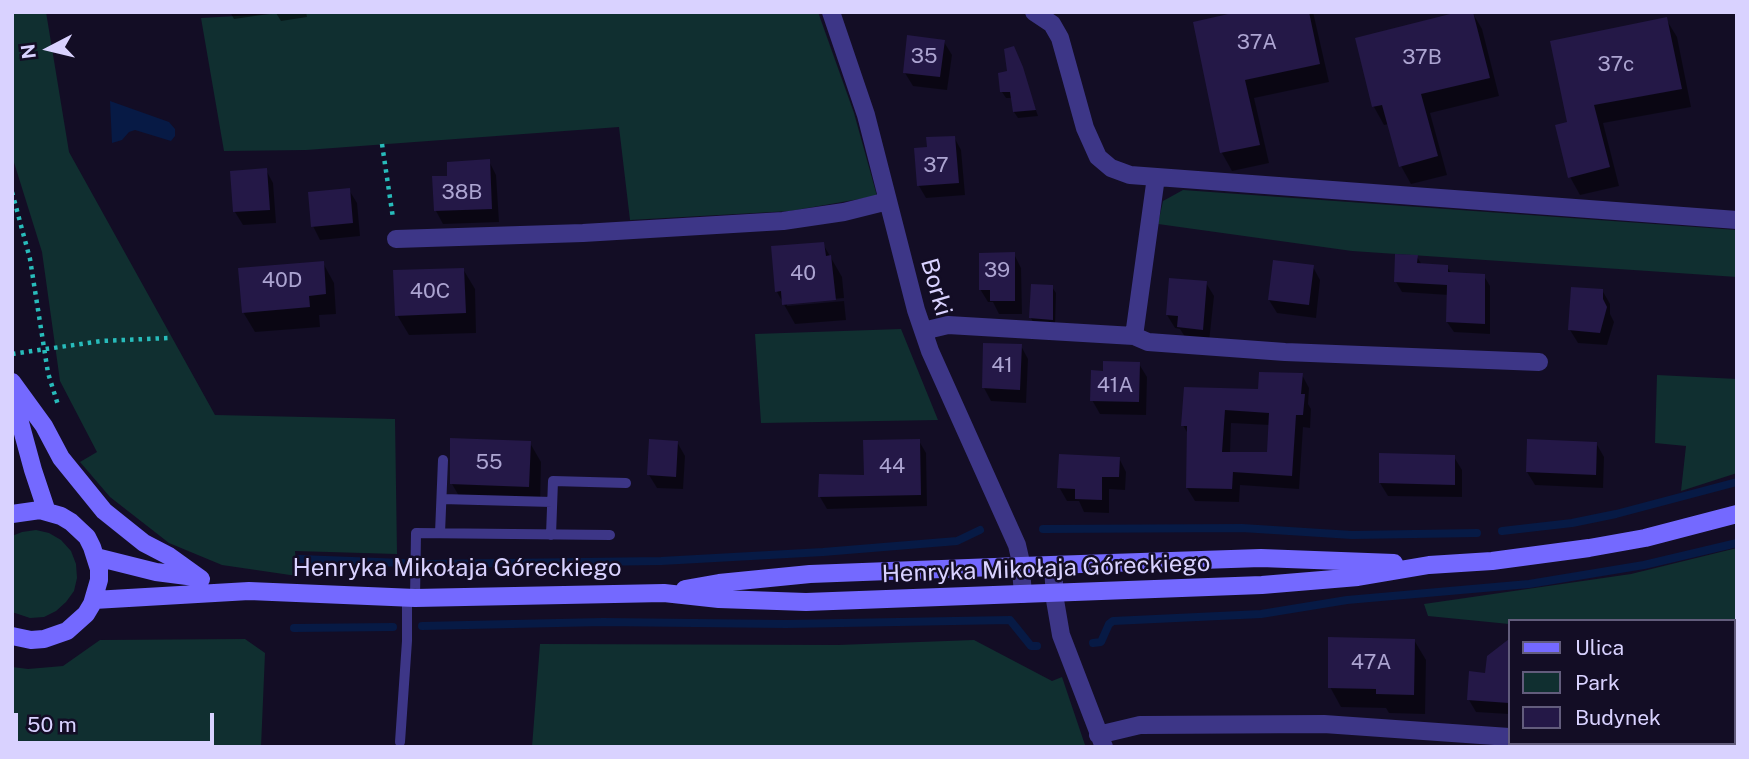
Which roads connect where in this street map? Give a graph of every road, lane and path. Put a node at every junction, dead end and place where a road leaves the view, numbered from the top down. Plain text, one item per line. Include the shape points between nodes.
1 (1034, 12) edge
2 (836, 13) edge
3 (382, 144) dead end
4 (1156, 177) junction
5 (12, 192) edge
6 (888, 201) junction
7 (1737, 220) edge
8 (396, 239) joint
9 (923, 331) junction
10 (1134, 336) junction
11 (168, 338) dead end
12 (44, 349) junction
13 (12, 354) edge
14 (1539, 362) dead end
15 (12, 382) edge
16 (12, 393) edge
17 (59, 408) dead end
18 (443, 460) dead end
19 (626, 484) dead end
20 (442, 499) junction
21 (552, 502) junction
22 (47, 512) junction
23 (12, 514) edge
24 (1737, 514) edge
25 (440, 534) junction
26 (551, 534) junction
27 (610, 535) dead end
28 (96, 557) junction
29 (1021, 565) junction
30 (1053, 565) junction
31 (1429, 565) junction
32 (201, 579) junction
33 (249, 591) junction
34 (664, 593) junction
35 (1054, 593) junction
36 (1023, 594) junction
37 (411, 598) junction
38 (94, 600) junction
39 (12, 636) edge
40 (1508, 737) edge
41 (1101, 741) edge
42 (400, 742) dead end
43 (1608, 745) edge
44 (1627, 747) edge

1 - 4 street via 1052,24 1060,38 1085,128 1098,157 1120,172
2 - 6 street, Borki
3 - 8 path
4 - 7 street
4 - 10 street
5 - 12 path via 33,274
6 - 8 street via 783,221
6 - 9 street, Borki
9 - 10 street via 948,325
9 - 29 street, Borki via 1017,545
10 - 14 street via 1149,342 1271,351
11 - 12 path
12 - 13 path
12 - 17 path
15 - 32 main road via 61,458 104,511 144,544
16 - 22 main road
18 - 20 lane
19 - 21 lane via 553,481
20 - 21 lane
20 - 25 lane
21 - 26 lane
22 - 23 main road
22 - 28 main road via 79,529
24 - 31 main road, Henryka Mikołaja Góreckiego via 1589,548
25 - 26 lane
25 - 37 lane via 416,533
26 - 27 lane
28 - 32 main road, Henryka Mikołaja Góreckiego
28 - 38 main road via 99,580
29 - 30 main road, Henryka Mikołaja Góreckiego
29 - 34 main road, Henryka Mikołaja Góreckiego via 810,574
29 - 36 street, Borki
30 - 31 main road, Henryka Mikołaja Góreckiego via 1261,558
30 - 35 street
31 - 35 main road, Henryka Mikołaja Góreckiego via 1270,585
32 - 33 main road, Henryka Mikołaja Góreckiego
33 - 37 main road, Henryka Mikołaja Góreckiego
33 - 38 main road, Henryka Mikołaja Góreckiego
34 - 36 main road, Henryka Mikołaja Góreckiego via 796,602
34 - 37 main road, Henryka Mikołaja Góreckiego
35 - 36 main road, Henryka Mikołaja Góreckiego
35 - 41 street via 1061,635
37 - 42 lane
38 - 39 main road via 77,624 56,636 31,640
40 - 41 street via 1324,724 1140,726
43 - 44 street

